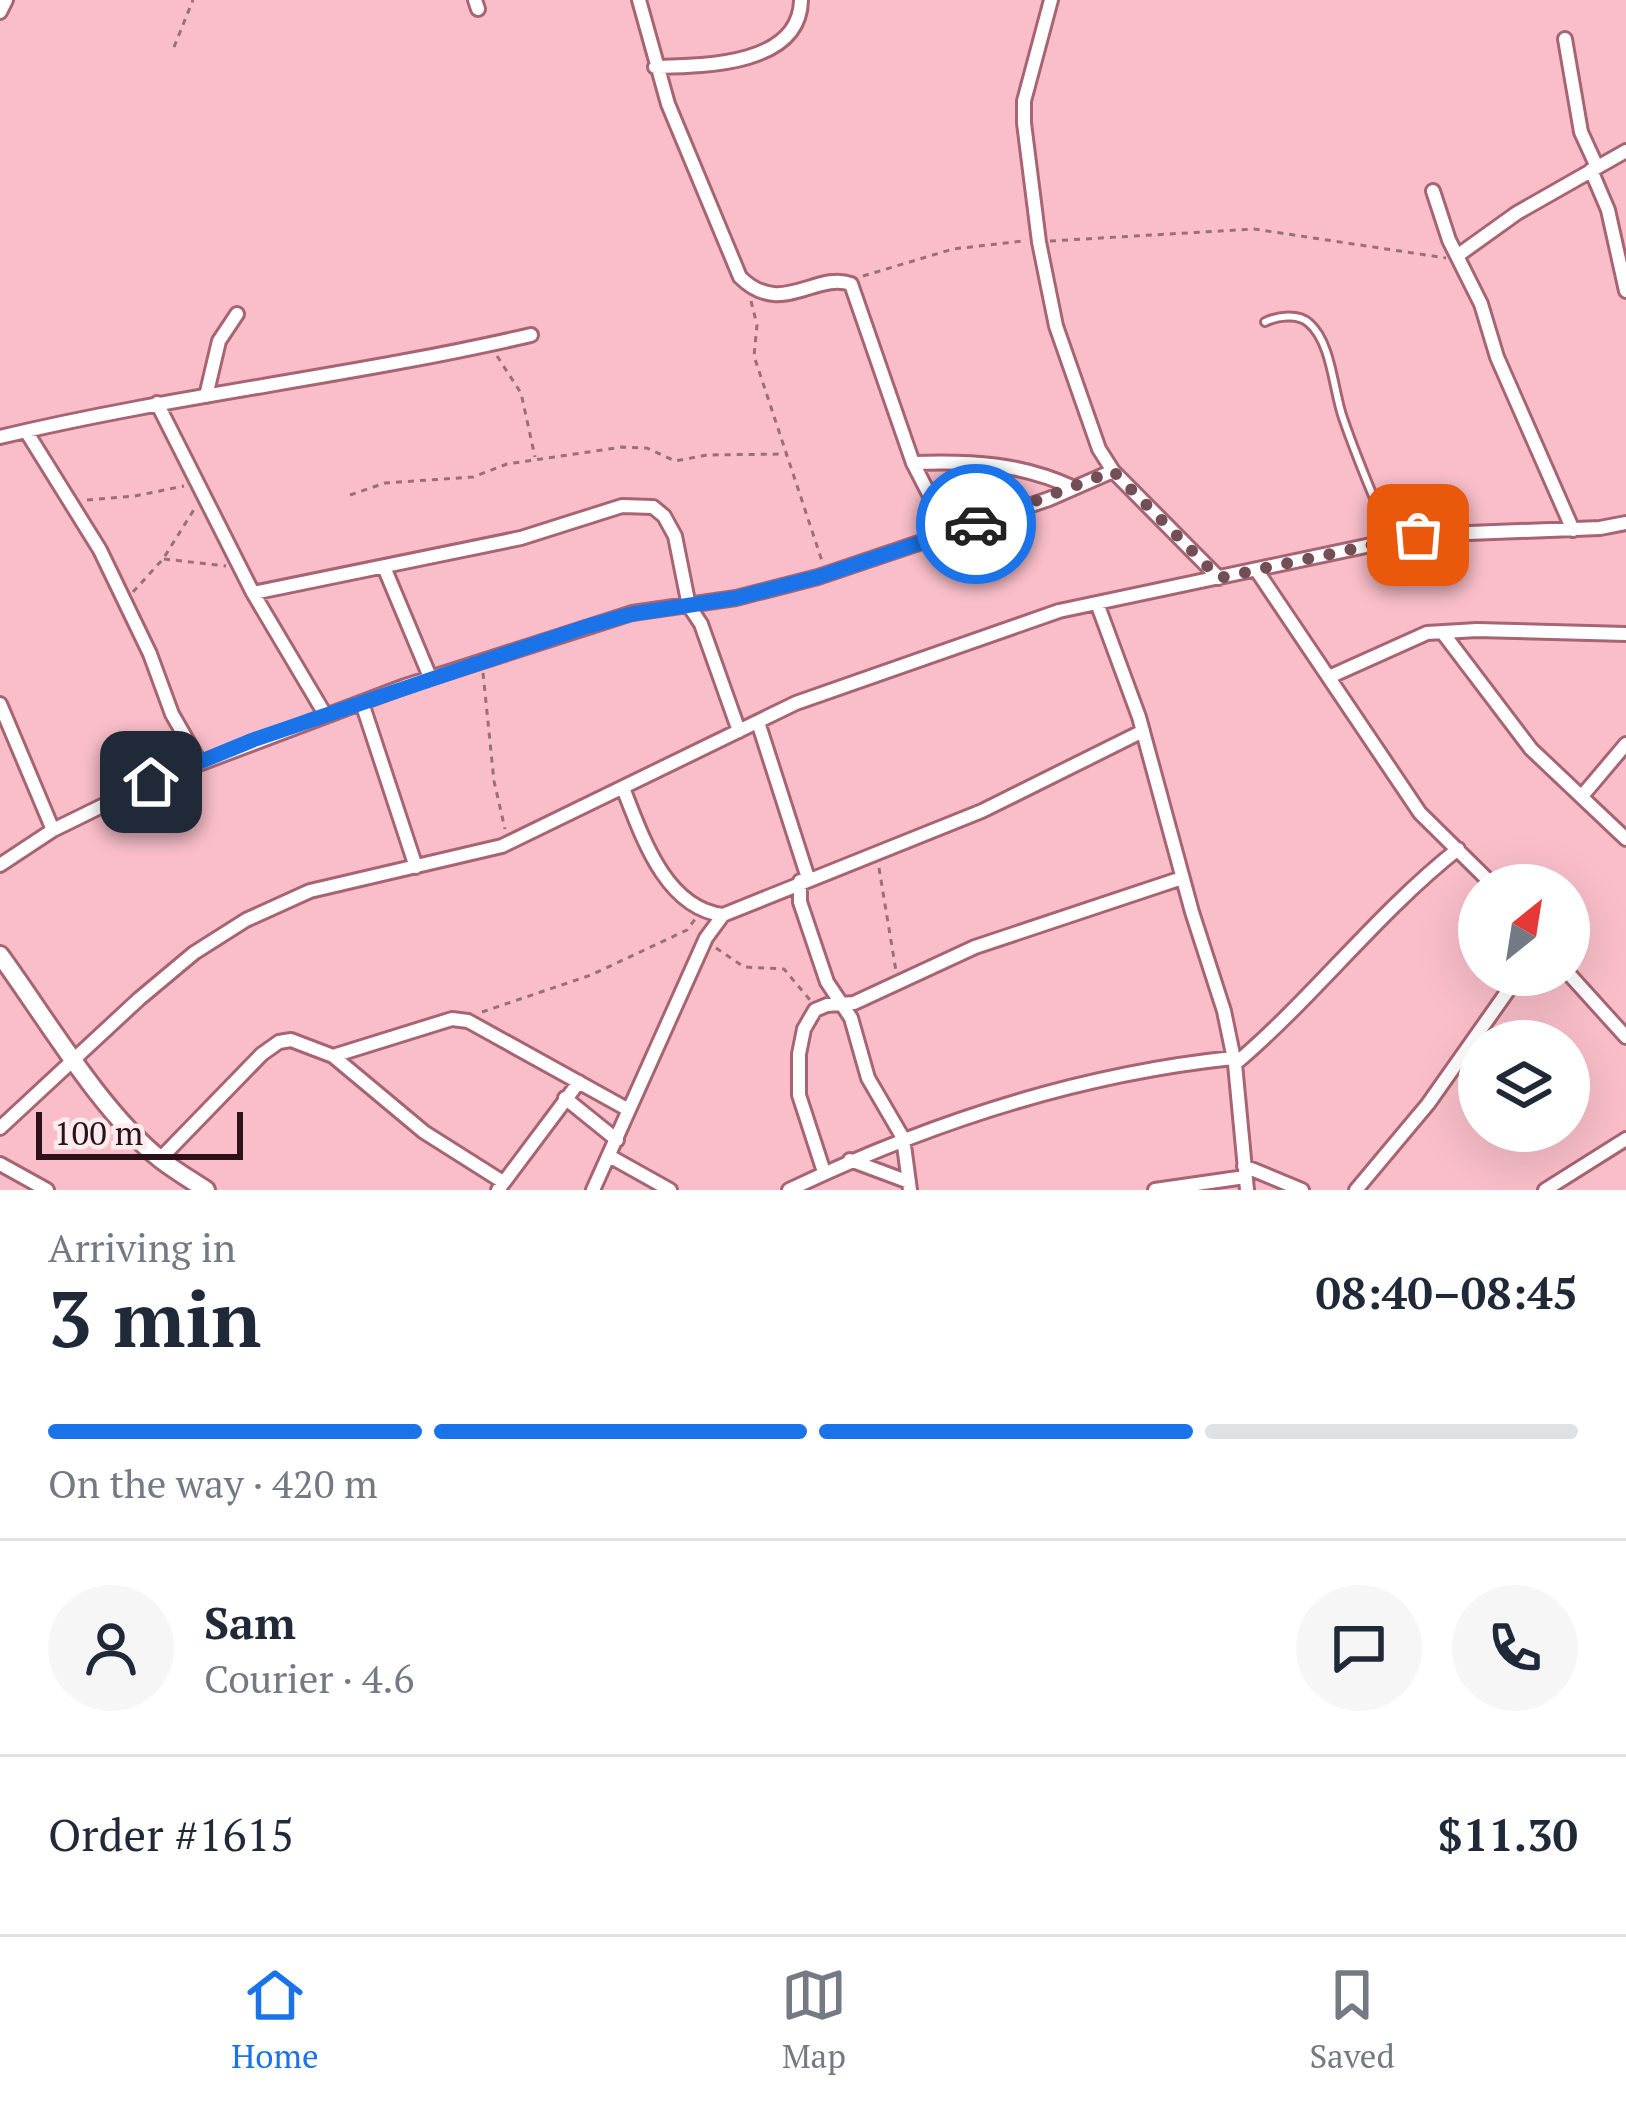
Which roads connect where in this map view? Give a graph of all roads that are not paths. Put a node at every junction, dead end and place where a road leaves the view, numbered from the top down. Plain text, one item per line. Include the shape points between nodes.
1 (6, 0) edge
2 (640, 0) edge
3 (801, 0) edge
4 (1051, 0) edge
5 (0, 12) edge
6 (1565, 39) dead end
7 (655, 67) junction
8 (1626, 151) edge
9 (1594, 168) junction
10 (1433, 191) dead end
11 (1458, 259) junction
12 (1626, 291) edge
13 (236, 314) dead end
14 (1265, 322) dead end
15 (531, 335) dead end
16 (206, 396) junction
17 (157, 403) junction
18 (26, 431) junction
19 (0, 437) edge
20 (913, 463) junction
21 (1113, 471) junction
22 (1074, 488) junction
23 (1626, 524) edge
24 (1574, 530) junction
25 (948, 531) junction
26 (1390, 539) junction
27 (384, 567) junction
28 (1256, 571) junction
29 (1219, 578) junction
30 (253, 593) junction
31 (1097, 603) junction
32 (689, 607) junction
33 (1443, 633) junction
34 (1626, 634) edge
35 (430, 677) junction
36 (1329, 677) junction
37 (362, 703) junction
38 (0, 704) edge
39 (326, 716) junction
40 (758, 722) junction
41 (739, 730) junction
42 (1143, 731) junction
43 (1626, 744) edge
44 (199, 761) junction
45 (623, 788) junction
46 (1582, 796) junction
47 (53, 830) junction
48 (1626, 839) edge
49 (1458, 849) junction
50 (1472, 864) edge
51 (0, 866) edge
52 (416, 867) junction
53 (1182, 878) junction
54 (804, 880) junction
55 (723, 915) junction
56 (0, 955) edge
57 (1504, 996) edge
58 (1589, 996) edge
59 (840, 1004) junction
60 (1626, 1037) edge
61 (332, 1056) junction
62 (76, 1060) junction
63 (1234, 1061) junction
64 (580, 1082) junction
65 (565, 1098) junction
66 (627, 1109) junction
67 (0, 1128) edge
68 (903, 1138) junction
69 (1626, 1138) edge
70 (617, 1140) junction
71 (611, 1157) junction
72 (160, 1159) junction
73 (0, 1160) edge
74 (850, 1160) junction
75 (824, 1172) junction
76 (1246, 1178) edge
77 (500, 1186) edge
78 (910, 1186) edge
79 (199, 1188) edge
80 (47, 1190) edge
81 (593, 1190) edge
82 (670, 1190) edge
83 (789, 1190) edge
84 (1155, 1190) edge
85 (1302, 1190) edge
86 (1356, 1190) edge
87 (1545, 1190) edge

1 - 5 street
2 - 7 street
3 - 7 street via 801,15 767,49 712,65
4 - 21 street via 1024,101 1039,242 1056,326
6 - 9 street
7 - 20 street via 740,277 751,288 788,294 842,280 858,294
8 - 9 street
9 - 11 street via 1516,212
9 - 12 street
10 - 11 street
11 - 24 street
13 - 16 street via 219,340
14 - 26 lane via 1300,317 1322,341
15 - 16 street
16 - 17 street
17 - 18 street
17 - 30 street
18 - 19 street
18 - 44 street via 100,550
20 - 22 street via 1016,467
20 - 25 street
21 - 22 street
21 - 29 street
22 - 25 street
23 - 24 street
24 - 26 street
25 - 32 street via 828,574
26 - 28 street
27 - 30 street
27 - 32 street via 622,506 653,507 675,536
27 - 35 street
28 - 29 street
28 - 36 street
29 - 31 street
30 - 39 street
31 - 40 street via 995,632
31 - 42 street
32 - 35 street via 632,614
32 - 41 street
33 - 34 street
33 - 36 street via 1427,632
33 - 46 street via 1531,749
35 - 37 street
36 - 49 street via 1420,812
37 - 39 street
37 - 52 street
38 - 47 street
39 - 44 street
40 - 41 street
40 - 54 street
41 - 45 street
42 - 53 street
42 - 54 street via 982,811
43 - 46 street
44 - 47 street
45 - 52 street via 509,842
45 - 55 street via 656,862 688,904
46 - 48 street
47 - 51 street
49 - 50 street
49 - 63 street
52 - 62 street via 310,890 245,920 194,953
53 - 59 street via 975,947
53 - 63 street
54 - 55 street
54 - 59 street via 800,902
55 - 66 street
56 - 62 street
57 - 86 street
58 - 60 street
59 - 68 street via 855,1025 868,1078
59 - 75 street via 821,1006 804,1029 798,1077
61 - 64 street via 452,1019
61 - 72 street via 279,1042
61 - 77 street
62 - 67 street
62 - 72 street
63 - 68 street via 1176,1064 1036,1096
63 - 76 street
64 - 65 street
64 - 66 street
65 - 70 street
65 - 77 street
66 - 70 street
68 - 74 street
68 - 78 street
69 - 87 street
70 - 71 street
71 - 81 street
71 - 82 street
72 - 79 street
73 - 80 street
74 - 75 street
74 - 78 street
75 - 83 street
76 - 84 street
76 - 85 street

